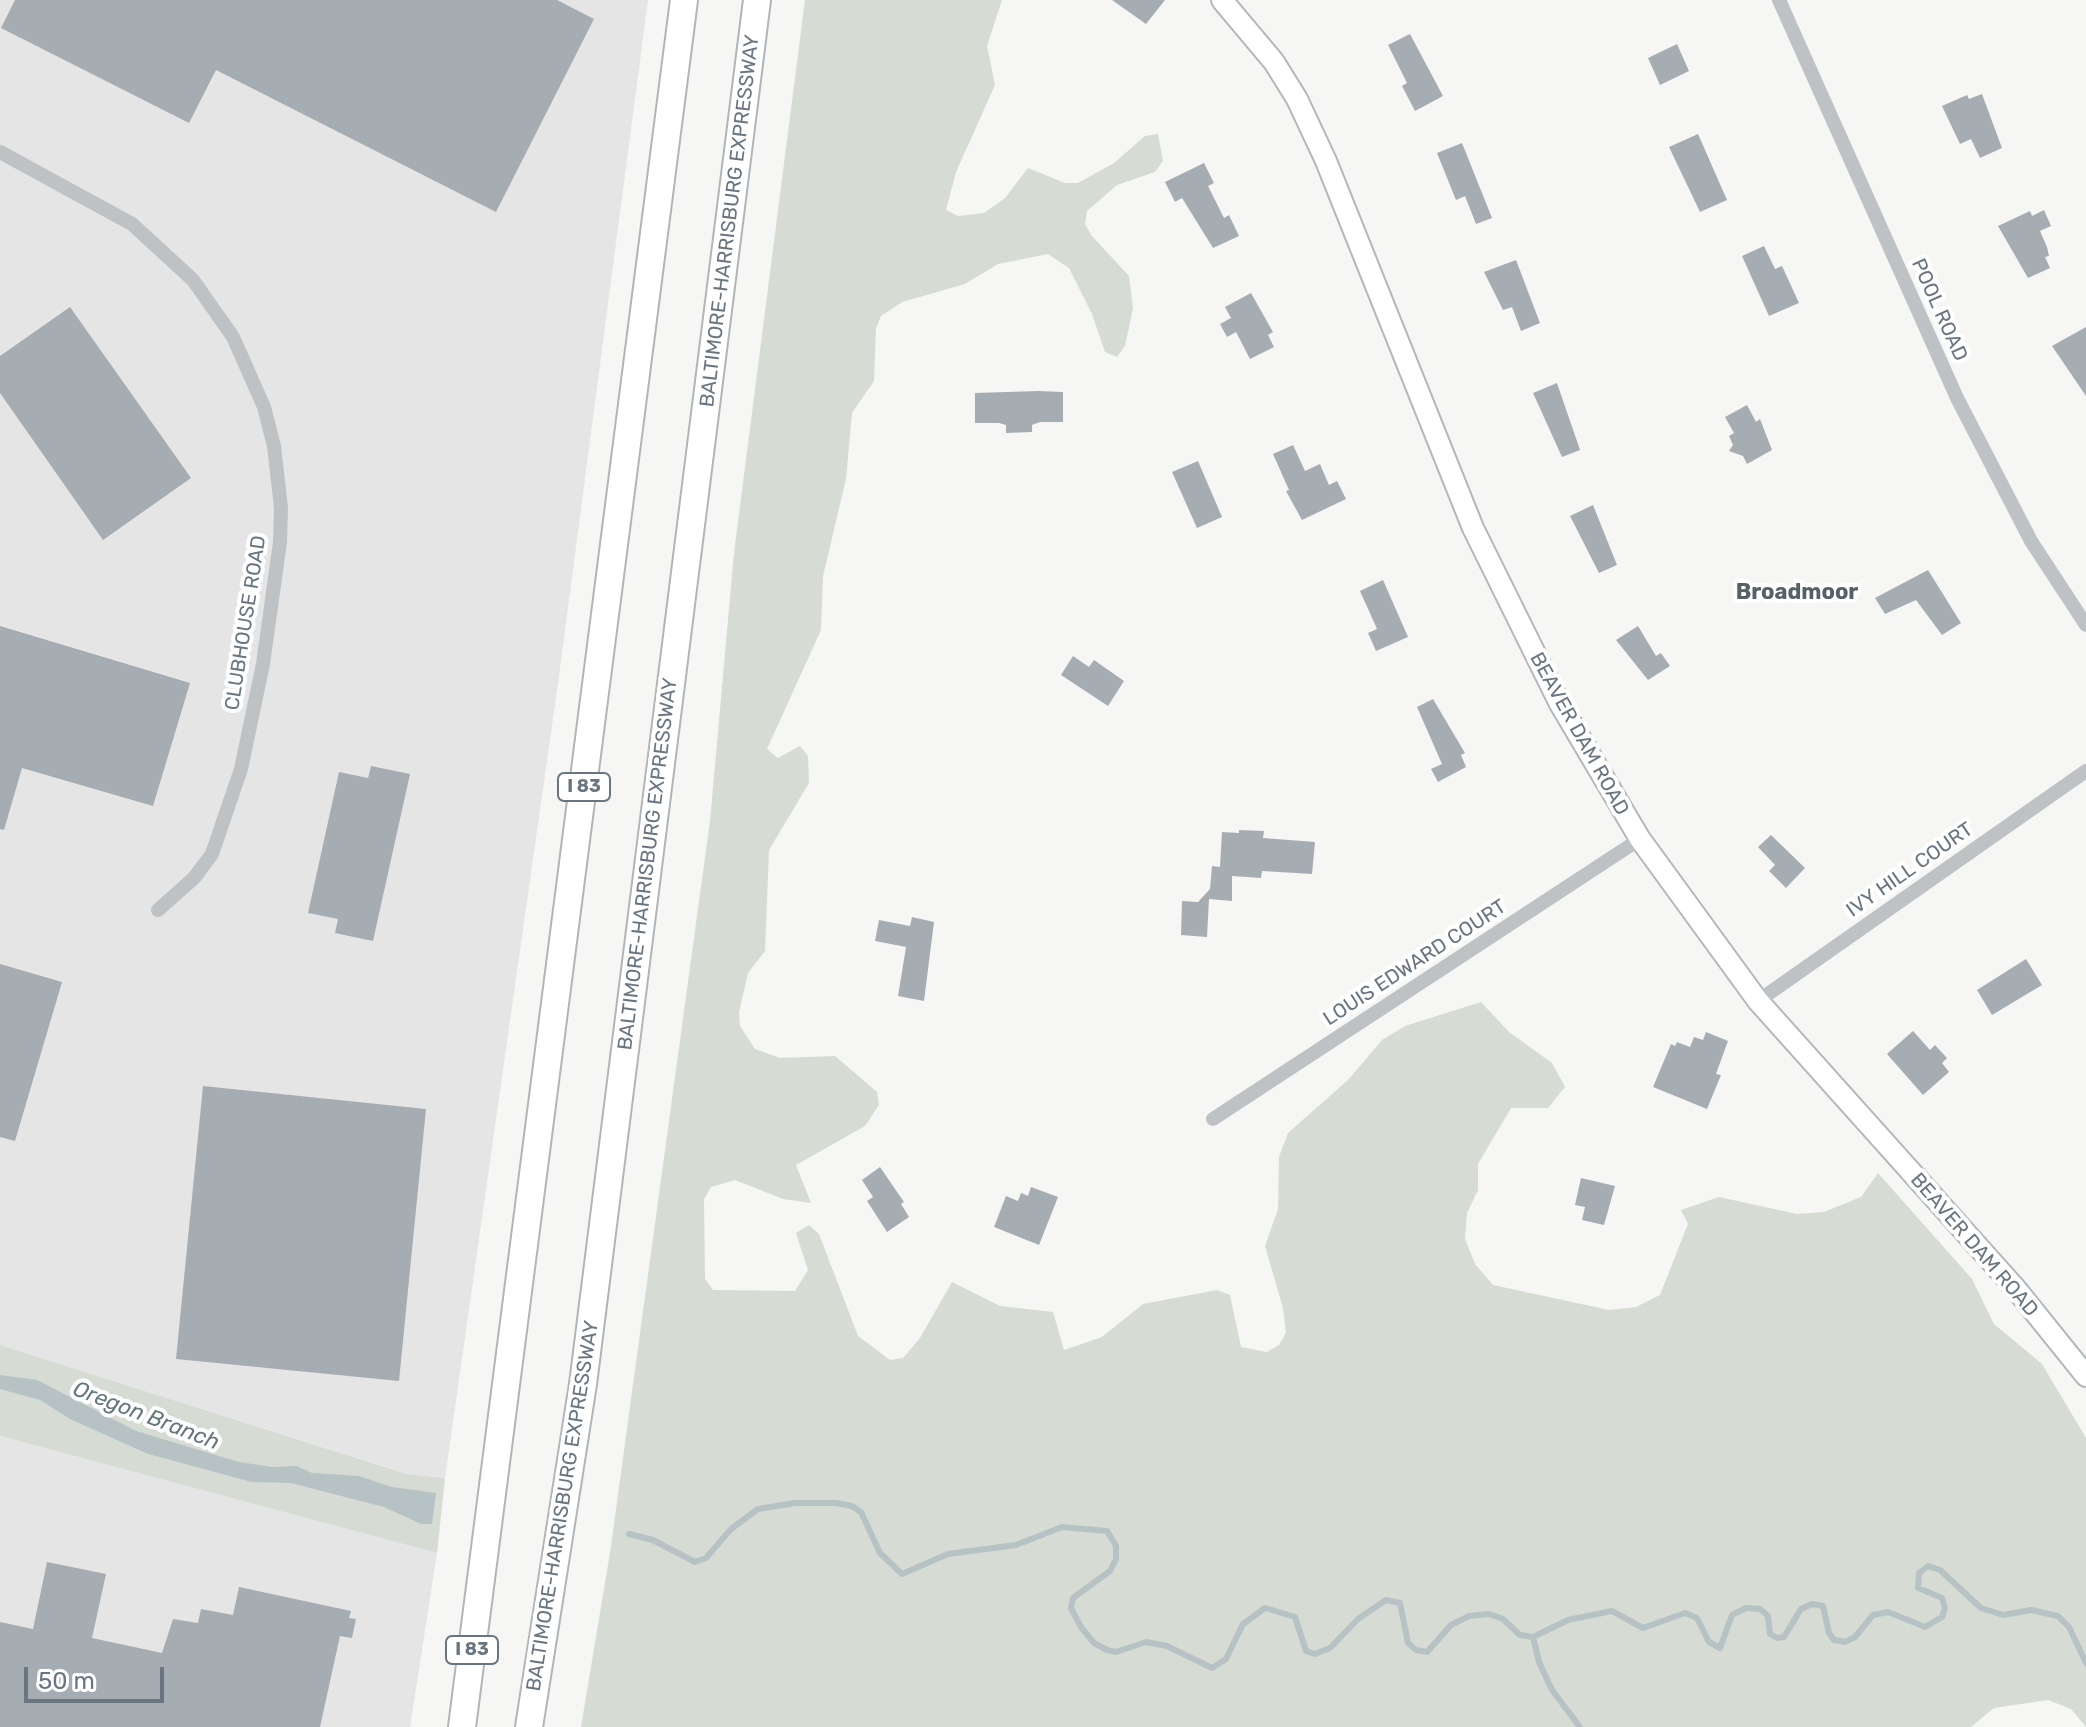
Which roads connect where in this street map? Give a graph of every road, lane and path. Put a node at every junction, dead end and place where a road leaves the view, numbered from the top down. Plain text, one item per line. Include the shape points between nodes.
1 (684, 0) edge
2 (757, 0) edge
3 (1779, 0) edge
4 (1223, 1) edge
5 (0, 152) edge
6 (2086, 625) edge
7 (2086, 771) edge
8 (1640, 839) junction
9 (158, 910) dead end
10 (1758, 1001) junction
11 (1213, 1119) dead end
12 (2086, 1376) edge
13 (483, 1574) junction
14 (453, 1727) edge
15 (462, 1727) edge
16 (529, 1727) edge

1 - 13 highway, I 83
2 - 16 highway, BALTIMORE-HARRISBURG EXPRESSWAY via 583,1384
3 - 6 street, POOL ROAD via 1957,398 2031,541
4 - 8 street, BEAVER DAM ROAD via 1297,99 1473,528 1560,704
5 - 9 street, CLUBHOUSE ROAD via 132,224 193,280 233,337 264,407 274,446 280,542 241,769 212,854
7 - 10 street, IVY HILL COURT
8 - 10 street, BEAVER DAM ROAD
8 - 11 street, LOUIS EDWARD COURT
10 - 12 street, BEAVER DAM ROAD via 2016,1289
13 - 14 highway
13 - 15 highway, I 83

